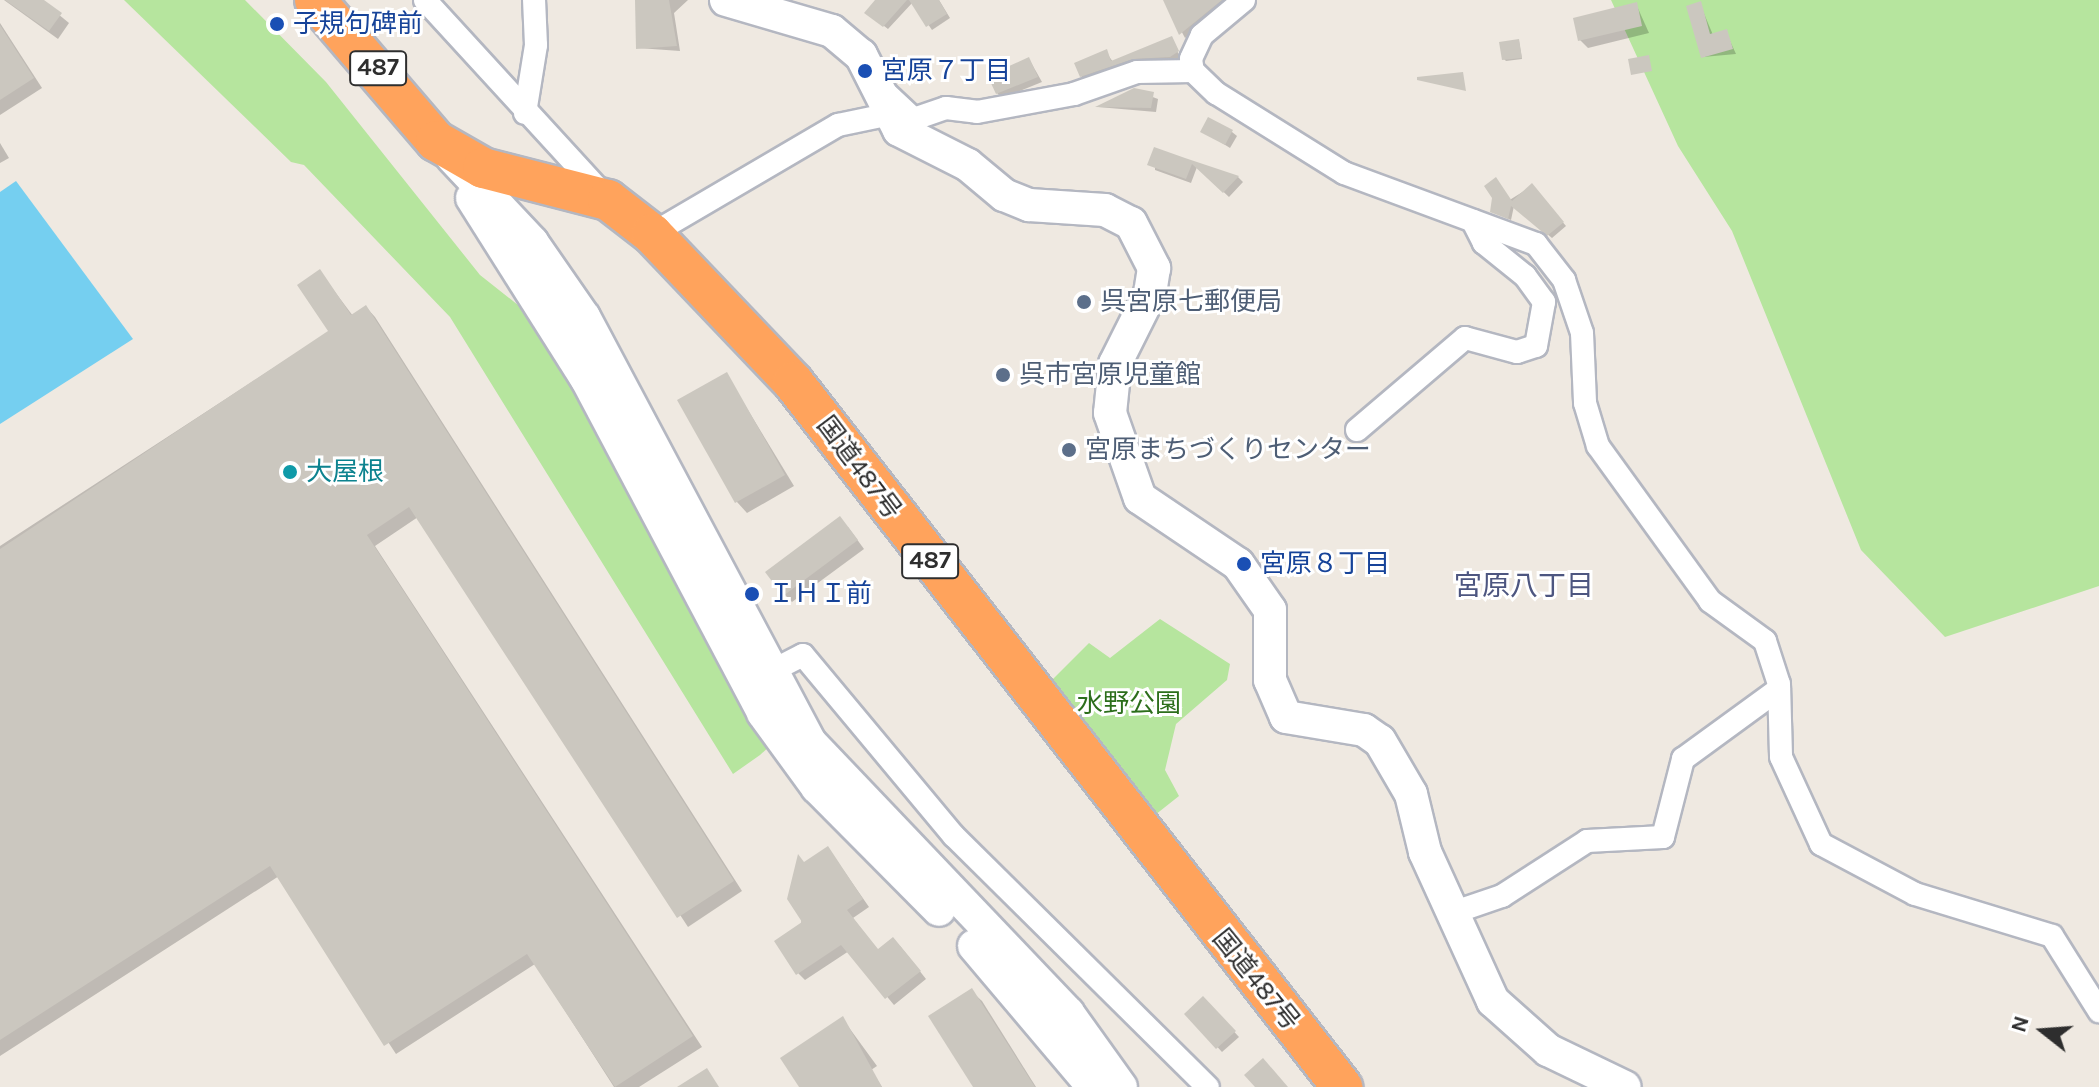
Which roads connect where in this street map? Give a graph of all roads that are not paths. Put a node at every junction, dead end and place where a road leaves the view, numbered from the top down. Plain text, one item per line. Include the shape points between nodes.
1 (315, 0) edge
2 (425, 0) edge
3 (534, 0) edge
4 (726, 0) edge
5 (1244, 0) edge
6 (1193, 71) junction
7 (882, 105) junction
8 (525, 113) junction
9 (436, 141) junction
10 (608, 200) junction
11 (1473, 221) junction
12 (652, 234) junction
13 (1357, 430) dead end
14 (757, 679) junction
15 (1779, 689) junction
16 (1452, 913) junction
17 (2099, 1011) edge
18 (1093, 1087) edge
19 (1121, 1087) edge
20 (1208, 1087) edge
21 (1342, 1087) edge
22 (1625, 1087) edge

1 - 9 highway, 国道487号 / 487
2 - 8 street
3 - 8 street via 536,45
4 - 7 street via 832,31 861,55
5 - 6 street via 1202,35
6 - 7 street via 1137,72 1074,94 977,112 946,108 914,119 891,93
6 - 11 street via 1231,105 1344,173
7 - 12 street via 838,125
7 - 16 street via 899,130 968,165 1004,195 1029,205 1105,210 1131,223 1150,249 1150,294 1109,393 1126,472 1162,520 1238,564 1270,610 1270,680 1286,717 1364,730 1380,741 1411,794
8 - 10 street
9 - 10 highway, 国道487号 / 487 via 483,168
9 - 14 street via 586,378
10 - 12 highway, 国道487号 / 487
11 - 13 street via 1484,243 1525,276 1544,302 1536,346 1517,352 1465,338
11 - 15 street via 1536,244 1564,280 1582,333 1585,403 1598,446 1710,601 1765,641
12 - 21 highway, 国道487号 / 487 via 793,382
14 - 18 street via 817,787 959,930
14 - 19 street via 809,741 1068,1013
14 - 20 street via 803,655 954,836
15 - 16 street via 1683,759 1663,837 1587,841 1502,896
15 - 17 street via 1781,757 1821,844 1915,894 2052,936
16 - 22 street via 1493,1001 1548,1050

